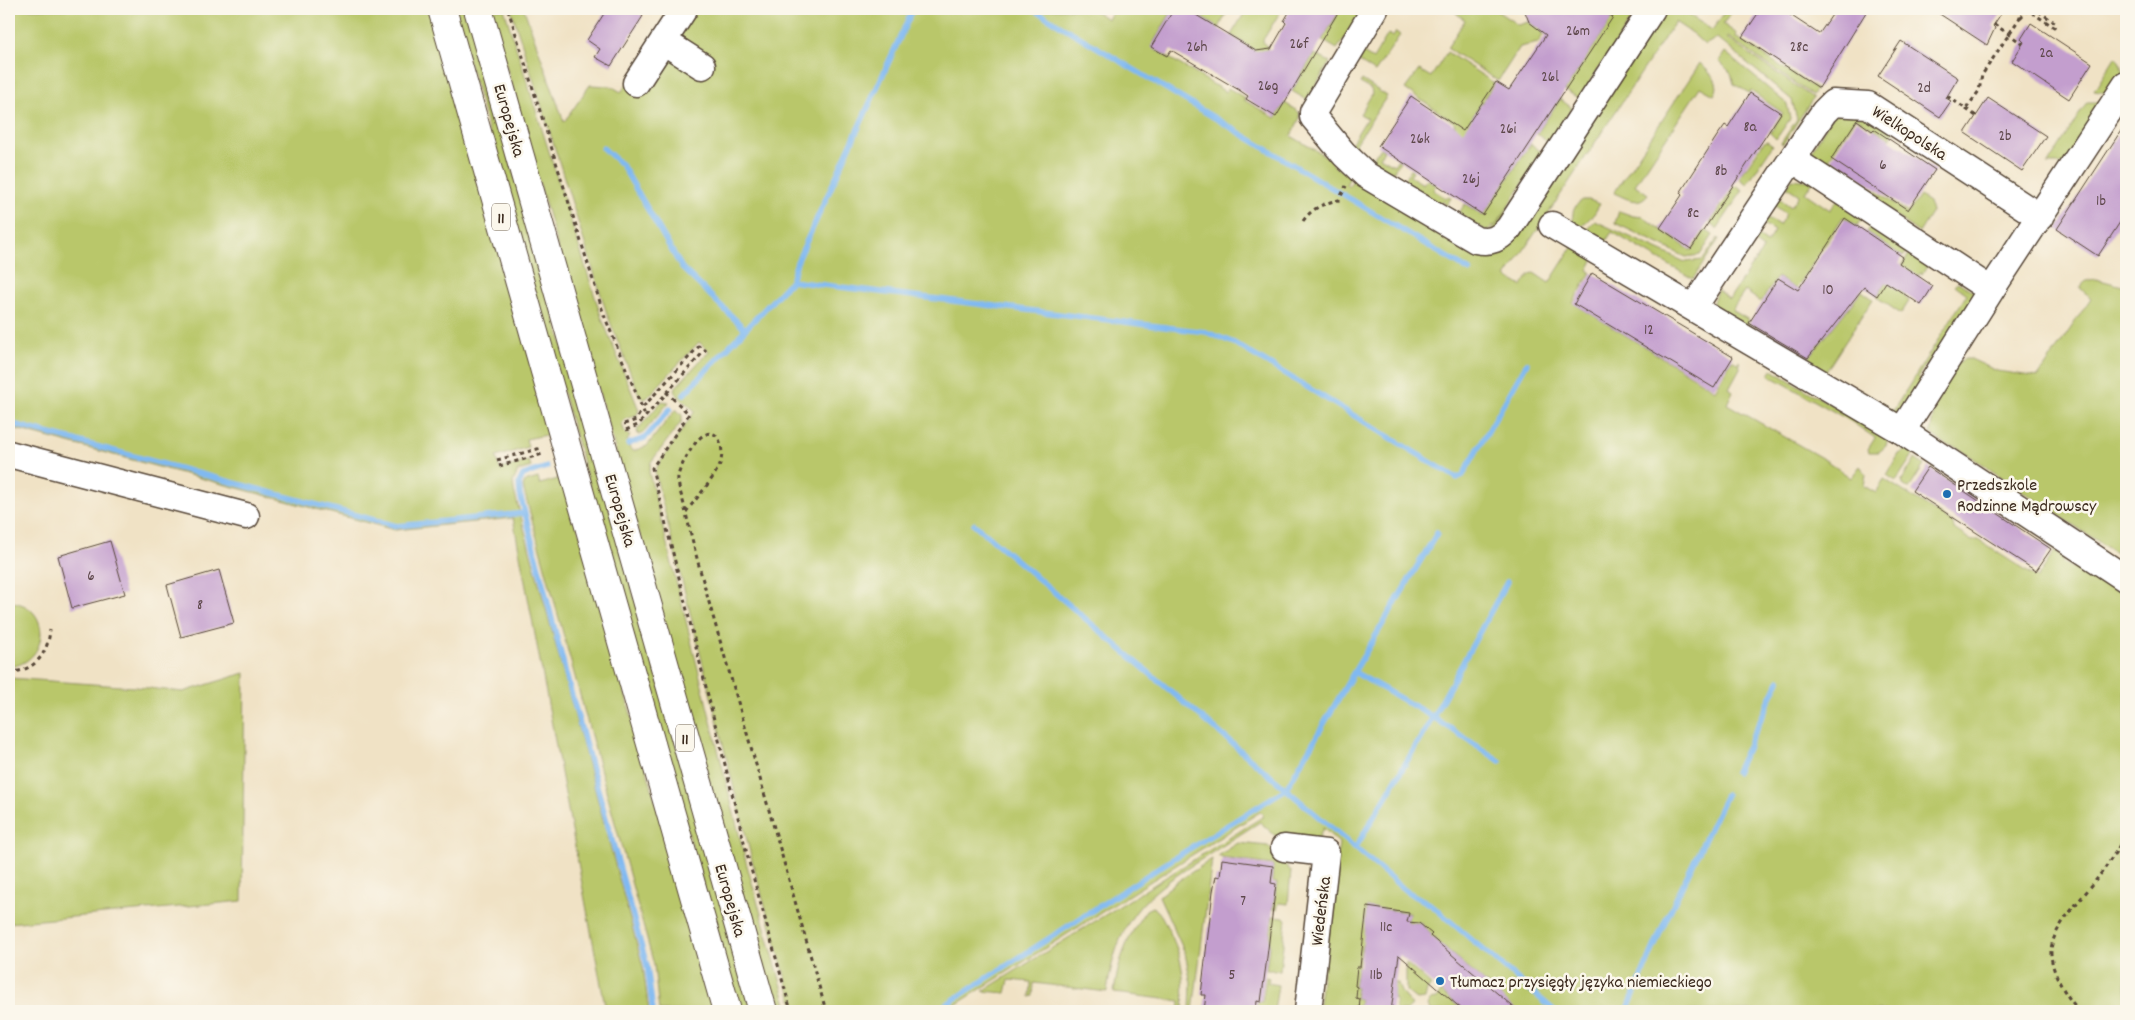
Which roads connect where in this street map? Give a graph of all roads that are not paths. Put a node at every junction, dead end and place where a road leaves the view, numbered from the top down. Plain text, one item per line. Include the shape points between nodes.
1 (442, 9) edge
2 (478, 9) edge
3 (684, 9) edge
4 (1375, 9) edge
5 (1652, 9) edge
6 (663, 42) junction
7 (702, 66) dead end
8 (636, 82) dead end
9 (2126, 85) edge
10 (1792, 159) junction
11 (2040, 217) junction
12 (1552, 225) dead end
13 (1991, 290) junction
14 (1699, 312) junction
15 (1894, 427) junction
16 (9, 454) edge
17 (246, 516) dead end
18 (2126, 579) edge
19 (1284, 848) dead end
20 (727, 1011) edge
21 (763, 1011) edge
22 (1308, 1011) edge

1 - 20 main road, Europejska / 11
2 - 21 main road, Europejska / 11
3 - 6 street
4 - 5 street via 1313,117 1366,175 1476,240 1486,242 1495,240 1509,228
6 - 7 street
6 - 8 street
9 - 11 street
10 - 11 street, Wielkopolska via 1833,103 1868,105
10 - 13 street
10 - 14 street, Wielkopolska
11 - 13 street
12 - 14 street
13 - 15 street
14 - 15 street
15 - 18 street
16 - 17 street
19 - 22 street, Wiedeńska via 1326,853

